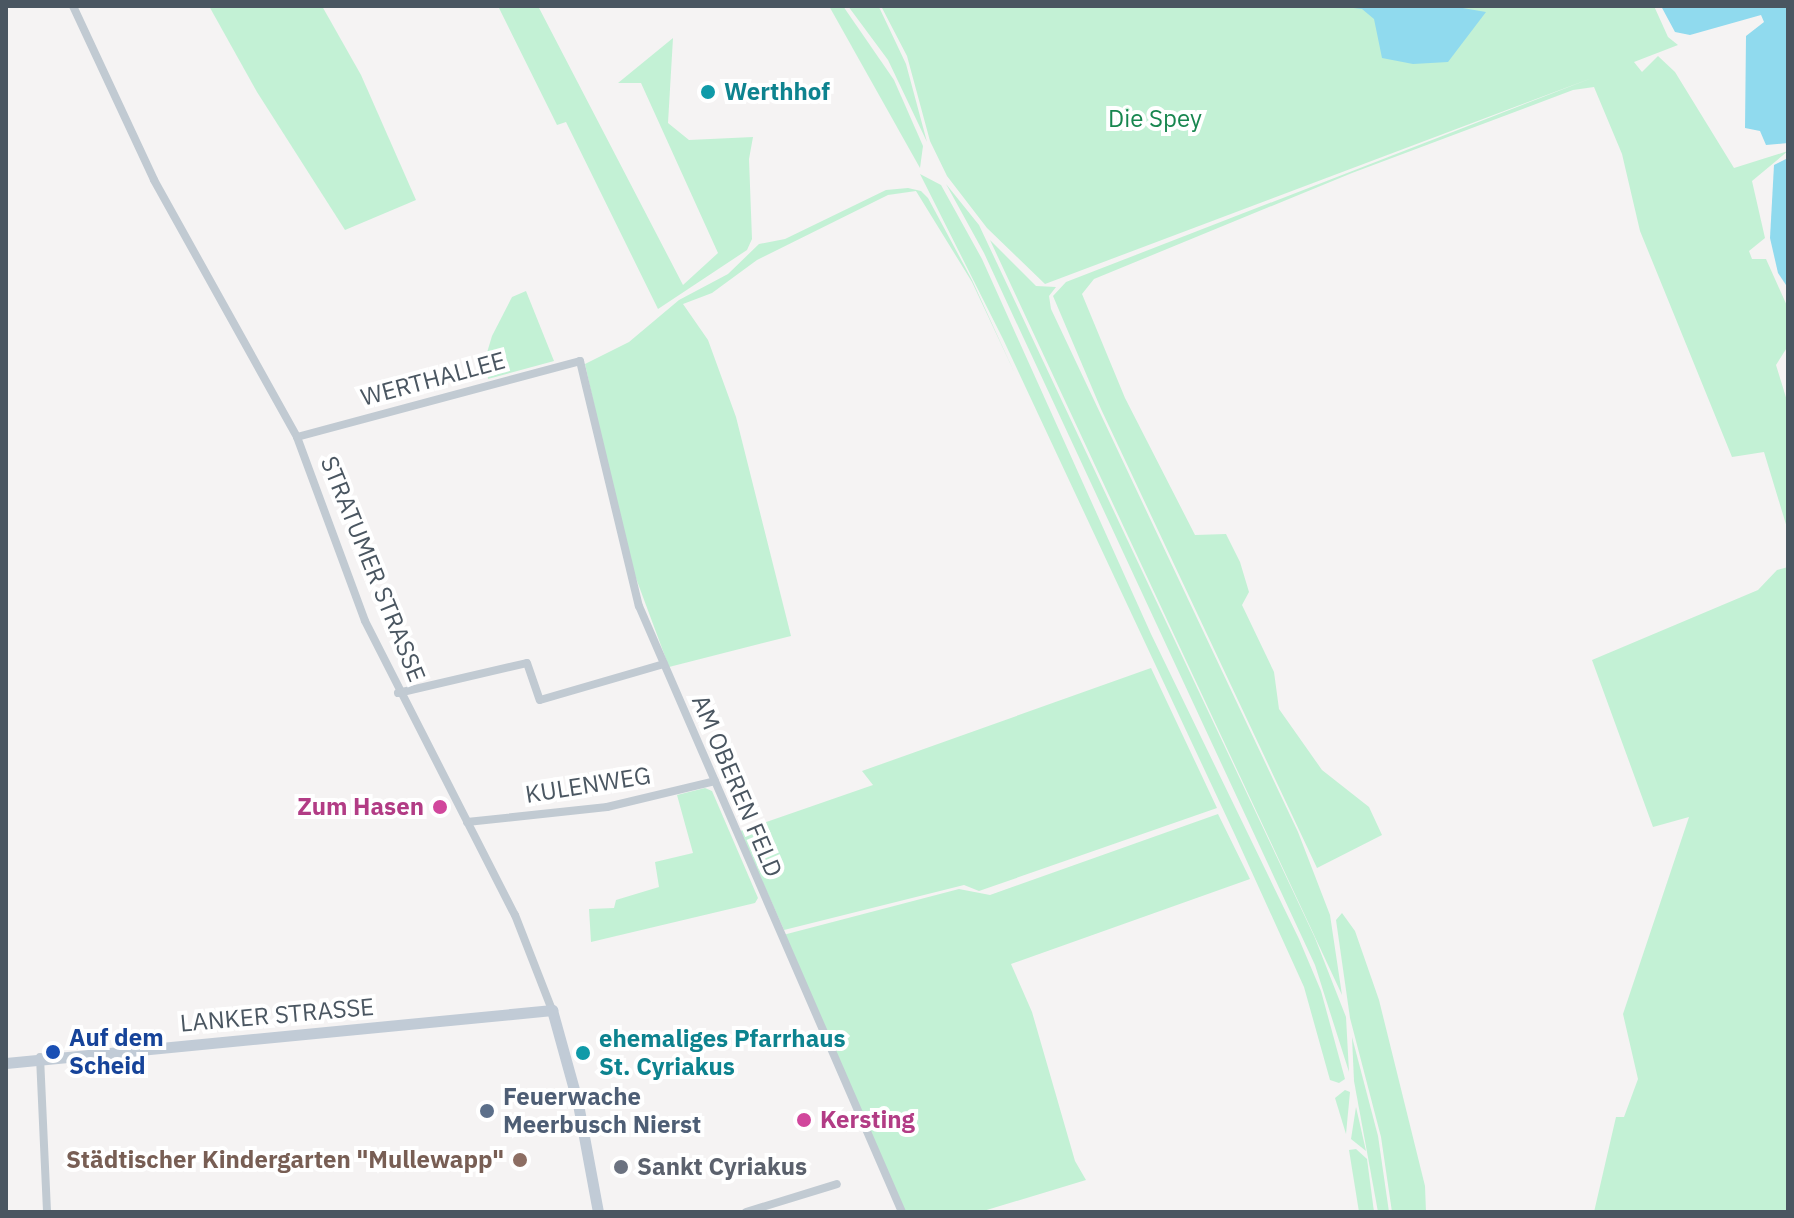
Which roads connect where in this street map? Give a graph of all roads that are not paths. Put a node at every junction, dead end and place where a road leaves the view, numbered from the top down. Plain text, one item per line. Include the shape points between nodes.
1 (73, 6) edge
2 (580, 361) joint
3 (297, 437) junction
4 (664, 664) junction
5 (398, 693) junction
6 (715, 781) junction
7 (467, 822) junction
8 (552, 1010) junction
9 (40, 1057) junction
10 (6, 1063) edge
11 (837, 1184) dead end
12 (47, 1212) edge
13 (598, 1212) edge
14 (746, 1212) edge
15 (902, 1212) edge

1 - 3 street, STRATUMER STRASSE via 154,180
2 - 3 street, WERTHALLEE
2 - 4 street, AM OBEREN FELD via 609,466 631,584
3 - 5 street, STRATUMER STRASSE via 365,621
4 - 5 street via 540,700 527,663
4 - 6 street, AM OBEREN FELD
5 - 7 street, STRATUMER STRASSE
6 - 7 street, KULENWEG via 607,807
6 - 15 street, AM OBEREN FELD
7 - 8 street, STRATUMER STRASSE via 521,926
8 - 9 street, LANKER STRASSE via 522,1017
8 - 13 street, STRATUMER STRASSE via 578,1104
9 - 10 street, LANKER STRASSE
9 - 12 street
11 - 14 street

